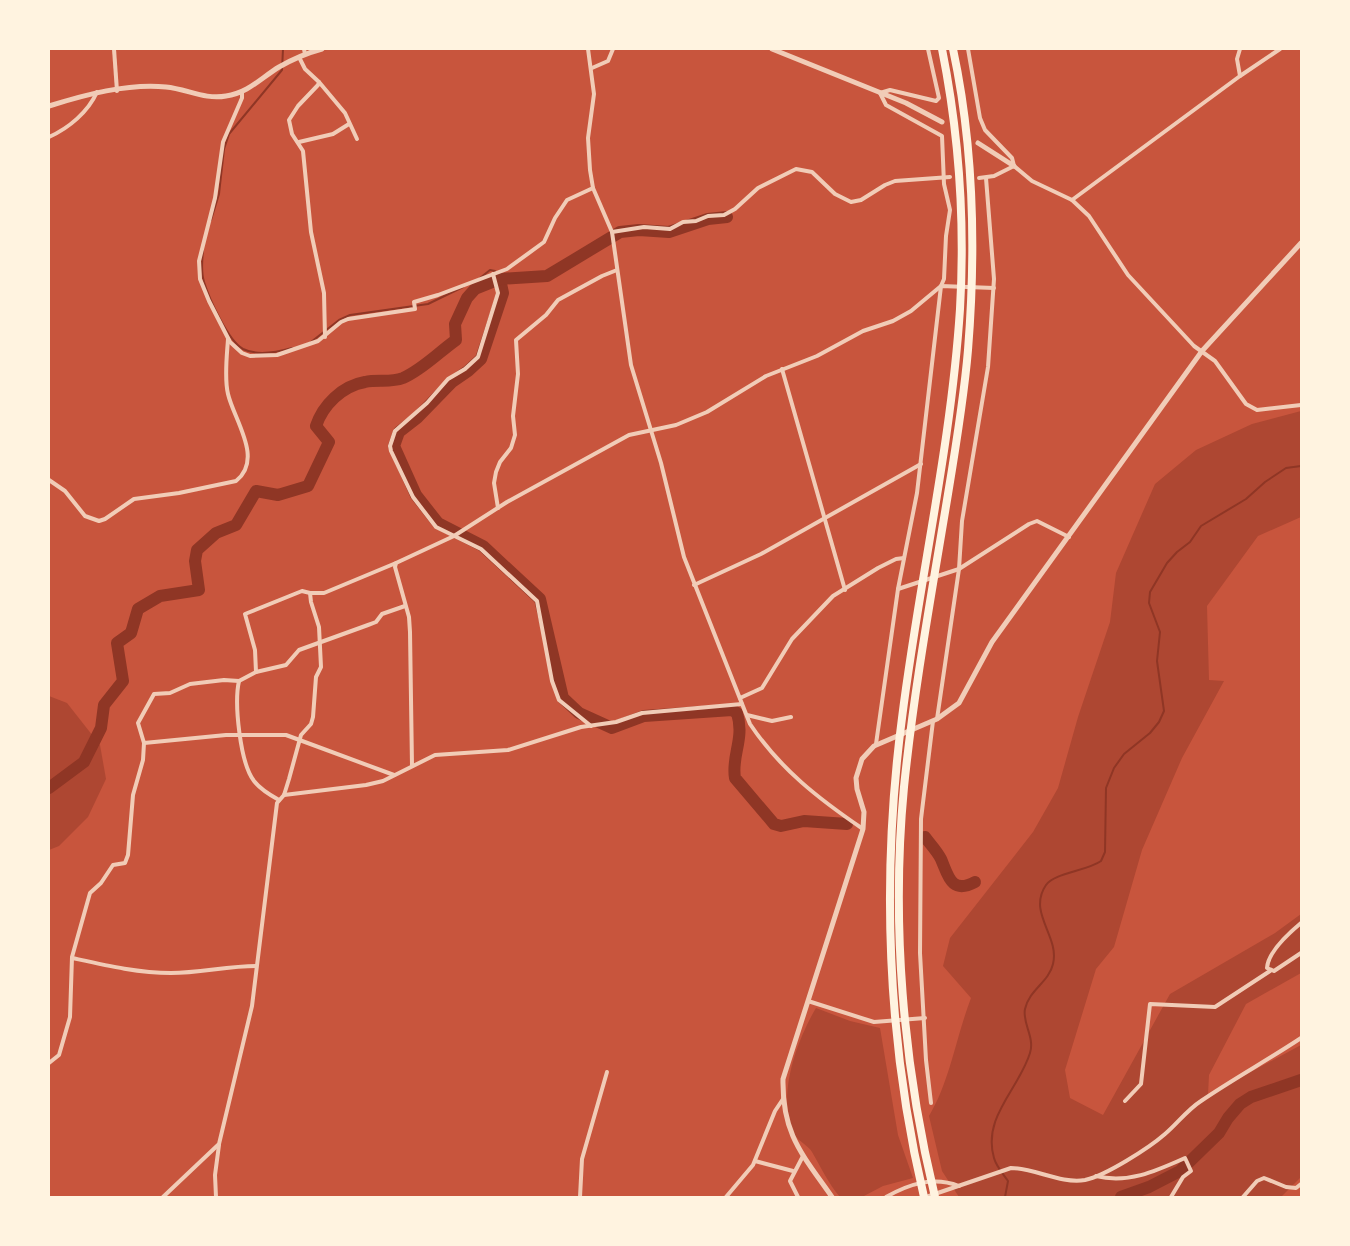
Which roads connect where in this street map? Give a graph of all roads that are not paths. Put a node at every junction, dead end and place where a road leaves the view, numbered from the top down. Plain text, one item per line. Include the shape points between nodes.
1 (114, 49) edge
2 (322, 49) edge
3 (588, 49) edge
4 (613, 49) edge
5 (772, 49) edge
6 (928, 49) edge
7 (942, 49) edge
8 (953, 49) edge
9 (968, 49) edge
10 (1240, 49) edge
11 (1280, 49) edge
12 (304, 52) edge
13 (299, 57) junction
14 (592, 68) junction
15 (1240, 76) junction
16 (319, 82) junction
17 (117, 90) junction
18 (98, 92) junction
19 (242, 92) junction
20 (880, 92) junction
21 (49, 106) edge
22 (942, 122) dead end
23 (349, 124) junction
24 (49, 137) edge
25 (356, 139) dead end
26 (299, 142) junction
27 (978, 143) dead end
28 (1014, 166) junction
29 (945, 176) junction
30 (950, 177) dead end
31 (979, 178) dead end
32 (986, 178) junction
33 (593, 188) junction
34 (1072, 200) junction
35 (612, 232) junction
36 (1301, 243) edge
37 (617, 270) junction
38 (496, 273) junction
39 (943, 286) junction
40 (992, 287) junction
41 (325, 337) junction
42 (228, 339) junction
43 (1202, 351) junction
44 (782, 369) junction
45 (1301, 405) edge
46 (650, 430) junction
47 (921, 464) junction
48 (49, 480) edge
49 (498, 508) junction
50 (824, 518) junction
51 (454, 536) junction
52 (1069, 537) junction
53 (904, 558) junction
54 (396, 563) junction
55 (959, 569) junction
56 (694, 585) junction
57 (898, 589) junction
58 (845, 590) junction
59 (310, 593) junction
60 (405, 606) junction
61 (319, 643) junction
62 (256, 672) junction
63 (239, 681) junction
64 (740, 698) junction
65 (742, 704) junction
66 (746, 716) junction
67 (791, 717) dead end
68 (933, 720) junction
69 (591, 726) junction
70 (241, 734) junction
71 (300, 740) junction
72 (144, 743) junction
73 (878, 743) junction
74 (412, 766) junction
75 (394, 775) junction
76 (284, 795) junction
77 (279, 800) junction
78 (863, 829) junction
79 (1301, 924) edge
80 (1301, 953) edge
81 (72, 958) junction
82 (256, 966) junction
83 (1270, 971) junction
84 (808, 1001) junction
85 (923, 1018) junction
86 (1301, 1038) edge
87 (49, 1062) edge
88 (607, 1072) dead end
89 (783, 1099) junction
90 (1125, 1101) dead end
91 (931, 1103) dead end
92 (218, 1144) junction
93 (803, 1156) junction
94 (755, 1161) junction
95 (793, 1171) junction
96 (1096, 1176) junction
97 (1301, 1184) edge
98 (958, 1186) junction
99 (163, 1197) edge
100 (216, 1197) edge
101 (580, 1197) edge
102 (726, 1197) edge
103 (798, 1197) edge
104 (832, 1197) edge
105 (886, 1197) edge
106 (925, 1197) edge
107 (935, 1197) edge
108 (1171, 1197) edge
109 (1243, 1197) edge

1 - 17 street
2 - 12 street
3 - 14 street
4 - 14 street via 608,61
5 - 20 street
6 - 20 street via 939,98 936,101 890,90
7 - 106 highway via 961,211 960,306 941,469 902,719 890,864 892,982 897,1040 912,1145
8 - 107 highway via 964,114 972,210 968,342 960,414 912,720 900,865 902,981 915,1097
9 - 28 street via 980,118 985,130 1012,158
10 - 15 street via 1237,59
11 - 15 street
12 - 13 street
13 - 16 street via 305,69
13 - 19 street
14 - 33 street via 594,94 588,138
15 - 34 street
16 - 23 street via 339,104
16 - 26 street via 290,116 290,126
17 - 18 street
17 - 19 street via 168,87 214,98
18 - 21 street
18 - 24 street via 87,109 66,128
19 - 42 street via 222,142 214,198 199,261 200,279
20 - 22 street
20 - 29 street via 886,105 942,136
23 - 25 street
23 - 26 street via 333,134
26 - 41 street via 303,151 311,232 324,293
27 - 28 street
28 - 32 street
28 - 34 street via 1032,181
29 - 30 street
29 - 35 street via 895,182 851,202 835,194 812,172 796,169 758,188 724,215 683,222 670,229 644,227
29 - 39 street via 950,210
31 - 32 street
32 - 40 street
33 - 35 street
33 - 38 street via 567,200 544,242
34 - 43 street via 1089,216 1128,275 1176,328
35 - 37 street
36 - 43 street
37 - 46 street via 631,365
37 - 49 street via 558,300 546,315 516,340 515,435 496,472 494,483
38 - 41 street via 414,302 415,307 348,319
38 - 51 street via 498,293 478,357 448,379 395,431 390,446 413,497 436,526
39 - 40 street
39 - 44 street via 893,321 863,331 817,356
39 - 47 street
40 - 55 street via 988,367 962,521
41 - 42 street via 277,356 242,353
42 - 48 street via 228,393 242,429 248,462 246,470 236,481 134,499 99,521 85,516 65,491
43 - 45 street via 1215,361 1251,408
43 - 52 street
44 - 46 street via 693,418
44 - 50 street
46 - 49 street via 630,435
46 - 56 street
47 - 50 street
47 - 53 street
49 - 51 street
50 - 56 street via 762,554
50 - 58 street
51 - 54 street
51 - 69 street via 482,549 537,601 552,681 559,700
52 - 55 street via 1037,521
52 - 68 street via 992,642 959,703
53 - 57 street
53 - 58 street via 878,568
54 - 59 street via 324,593
54 - 60 street
55 - 57 street
55 - 68 street
56 - 64 street
57 - 73 street
58 - 64 street via 833,596 792,639 762,688
59 - 61 street
59 - 62 street via 302,591 245,614 256,650
60 - 61 street via 382,614 368,626
60 - 74 street via 410,632
61 - 62 street via 295,653 286,665
61 - 71 street via 321,667 316,677 313,717
62 - 63 street
63 - 70 street via 237,703
63 - 72 street via 190,684 170,694 154,694 138,723
64 - 65 street
65 - 66 street
65 - 69 street via 642,713
66 - 67 street via 772,721
66 - 78 street via 765,747 814,795
68 - 73 street
68 - 85 street via 921,819
69 - 74 street via 508,750 447,752
70 - 71 street via 286,735
70 - 72 street
70 - 77 street via 245,763 254,781
71 - 75 street
71 - 76 street
72 - 81 street via 144,760 133,795 128,855 125,863 113,865 90,893
73 - 78 street via 862,759 856,778 864,812
74 - 75 street
75 - 76 street via 366,785
76 - 77 street
77 - 82 street
78 - 84 street
79 - 83 street via 1273,954 1267,965
80 - 83 street
81 - 82 street via 120,969 169,973
81 - 87 street via 70,1017 59,1056
82 - 92 street via 252,1006
83 - 90 street via 1214,1006 1150,1004 1141,1084
84 - 85 street via 864,1020 882,1022
84 - 89 street via 783,1079
85 - 91 street
86 - 96 street via 1200,1101 1147,1147
88 - 101 street via 582,1159
89 - 93 street via 788,1127
89 - 94 street
92 - 99 street
92 - 100 street
93 - 95 street
93 - 104 street
94 - 95 street
94 - 102 street
95 - 103 street via 790,1181
96 - 98 street via 1085,1180 1044,1176 1023,1168 1006,1169
96 - 108 street via 1108,1179 1154,1172 1185,1158 1191,1171
97 - 109 street via 1296,1188 1286,1187 1264,1178
98 - 105 street via 941,1180 912,1184
98 - 106 street

